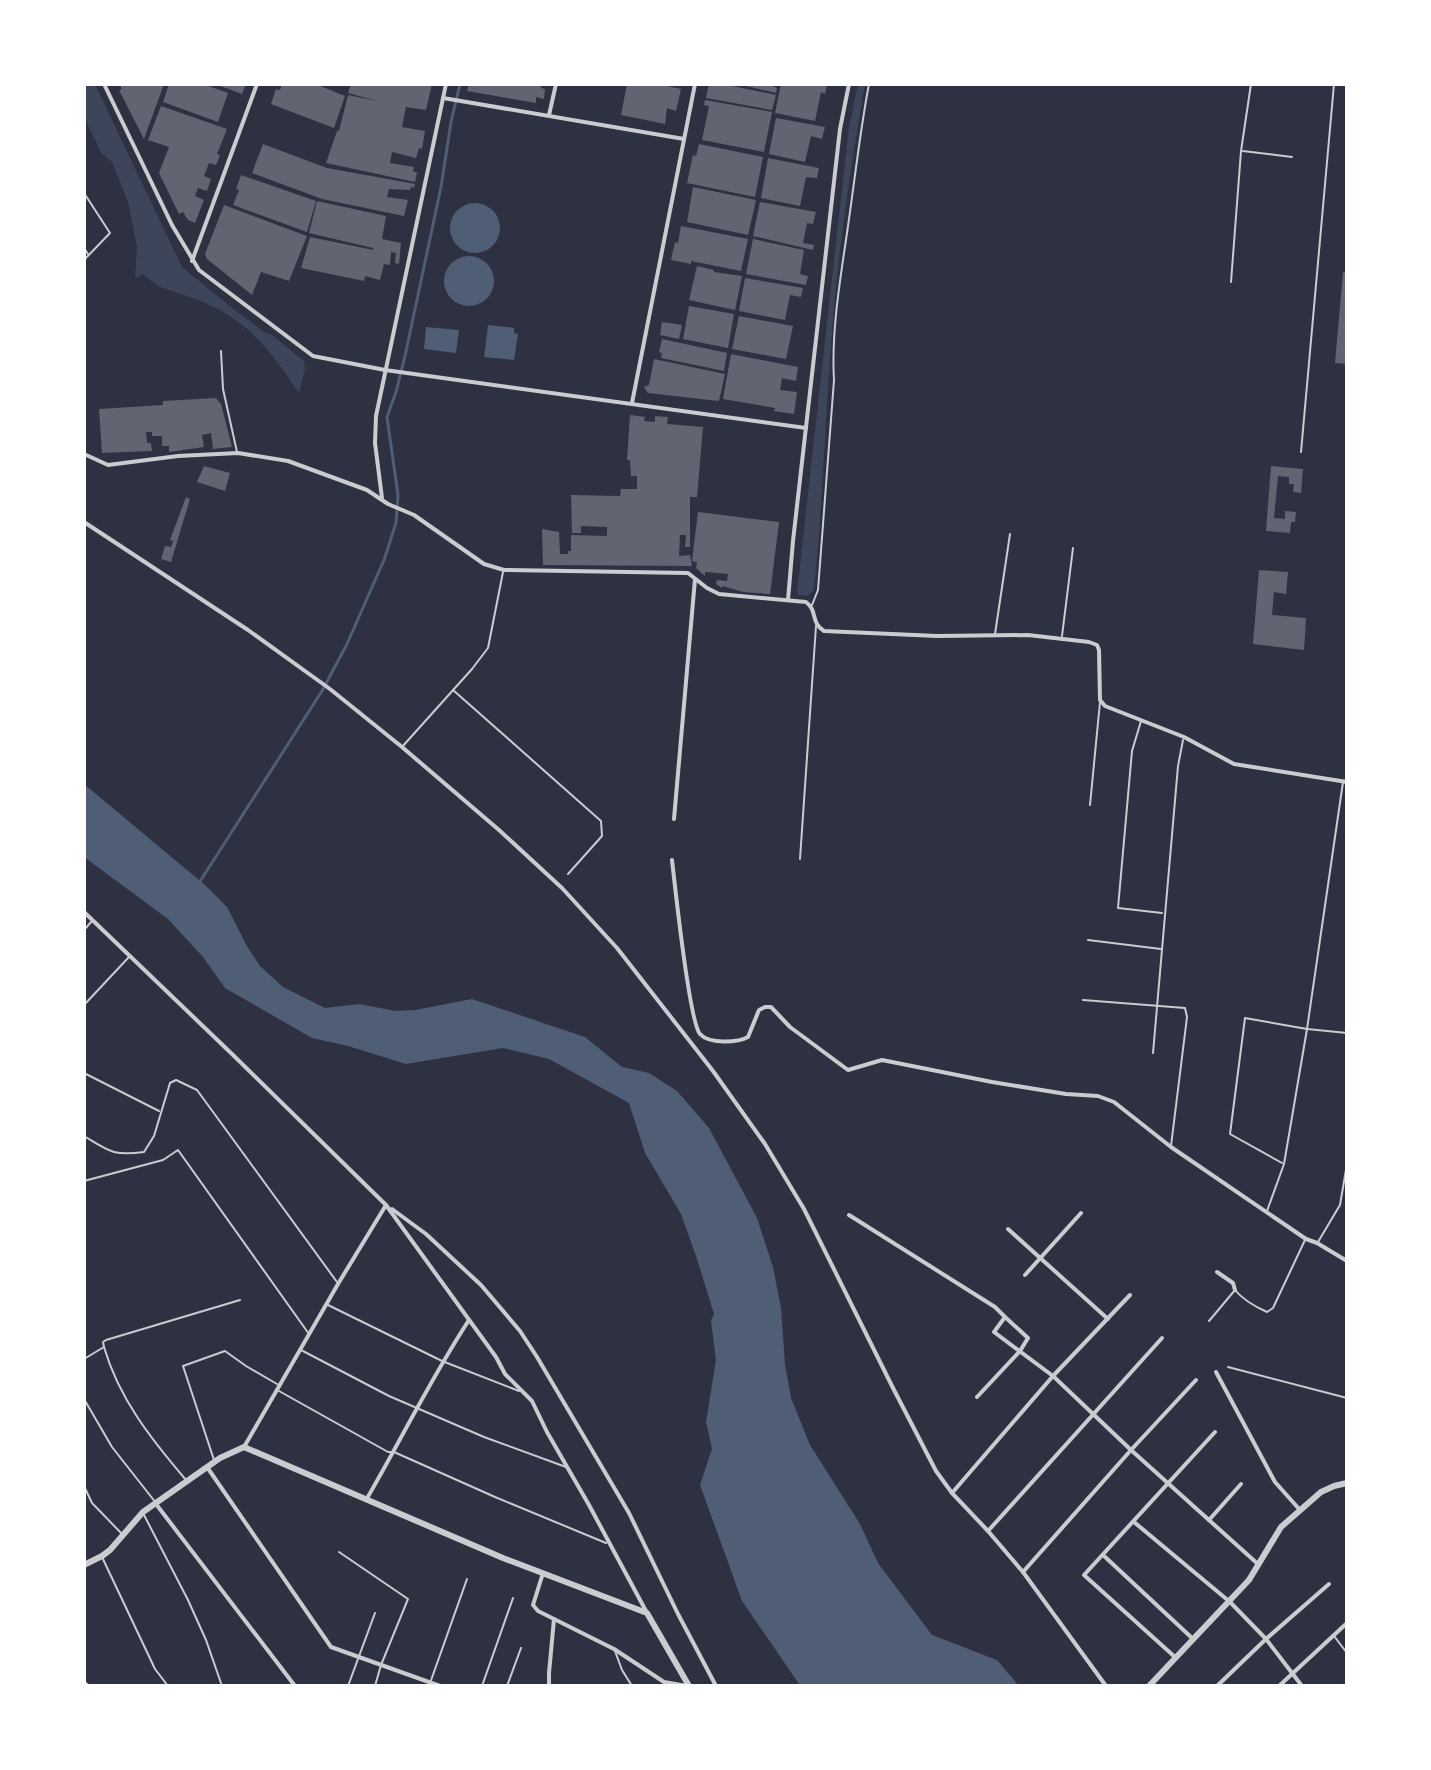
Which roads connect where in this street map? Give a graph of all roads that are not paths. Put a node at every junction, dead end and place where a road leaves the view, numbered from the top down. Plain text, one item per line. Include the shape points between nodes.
1 (104, 84) edge
2 (257, 84) edge
3 (446, 84) edge
4 (556, 84) edge
5 (695, 84) edge
6 (849, 84) edge
7 (869, 84) edge
8 (1251, 84) edge
9 (1334, 84) edge
10 (446, 98) junction
11 (549, 115) junction
12 (684, 139) junction
13 (1241, 151) junction
14 (1292, 157) dead end
15 (84, 193) edge
16 (84, 248) edge
17 (88, 255) junction
18 (84, 260) edge
19 (192, 261) junction
20 (1231, 282) dead end
21 (221, 351) dead end
22 (388, 371) junction
23 (632, 403) junction
24 (806, 428) junction
25 (1301, 452) dead end
26 (238, 453) junction
27 (84, 454) edge
28 (382, 499) junction
29 (84, 522) edge
30 (1010, 534) dead end
31 (1073, 548) dead end
32 (504, 570) junction
33 (695, 579) junction
34 (788, 600) junction
35 (811, 606) junction
36 (816, 625) junction
37 (995, 636) junction
38 (1062, 638) junction
39 (453, 690) junction
40 (1100, 700) junction
41 (1141, 720) junction
42 (1184, 737) junction
43 (402, 747) junction
44 (1345, 782) edge
45 (1090, 805) dead end
46 (674, 819) dead end
47 (800, 859) dead end
48 (672, 860) dead end
49 (568, 874) dead end
50 (84, 912) edge
51 (1165, 913) junction
52 (93, 920) junction
53 (84, 930) edge
54 (1088, 940) dead end
55 (1162, 949) junction
56 (130, 956) junction
57 (1083, 1000) dead end
58 (84, 1005) edge
59 (1157, 1006) junction
60 (1307, 1029) junction
61 (1347, 1033) edge
62 (1153, 1053) dead end
63 (84, 1073) edge
64 (160, 1112) junction
65 (84, 1136) edge
66 (1171, 1147) junction
67 (1284, 1164) junction
68 (1347, 1164) edge
69 (84, 1181) edge
70 (386, 1205) junction
71 (1266, 1212) junction
72 (1081, 1213) dead end
73 (849, 1215) dead end
74 (1008, 1229) dead end
75 (1306, 1239) junction
76 (1317, 1243) junction
77 (1039, 1258) junction
78 (1347, 1261) edge
79 (1217, 1272) dead end
80 (1025, 1275) dead end
81 (338, 1284) junction
82 (1235, 1290) junction
83 (1130, 1295) dead end
84 (240, 1300) dead end
85 (327, 1305) junction
86 (1005, 1317) junction
87 (1108, 1319) junction
88 (469, 1320) junction
89 (1209, 1321) dead end
90 (309, 1335) junction
91 (1162, 1338) dead end
92 (104, 1347) junction
93 (300, 1350) junction
94 (1020, 1351) junction
95 (84, 1359) edge
96 (442, 1361) junction
97 (1228, 1367) dead end
98 (1216, 1372) dead end
99 (1053, 1376) junction
100 (1196, 1380) dead end
101 (280, 1388) junction
102 (526, 1394) junction
103 (977, 1397) dead end
104 (1347, 1398) edge
105 (84, 1399) edge
106 (417, 1408) junction
107 (1093, 1414) junction
108 (1215, 1432) dead end
109 (244, 1447) junction
110 (1131, 1450) junction
111 (394, 1452) junction
112 (215, 1462) junction
113 (206, 1467) junction
114 (568, 1468) junction
115 (186, 1481) junction
116 (1169, 1483) junction
117 (1347, 1483) edge
118 (1241, 1484) dead end
119 (84, 1486) edge
120 (952, 1493) junction
121 (366, 1500) junction
122 (156, 1504) junction
123 (1300, 1510) junction
124 (143, 1512) junction
125 (1209, 1520) junction
126 (1134, 1522) junction
127 (988, 1531) junction
128 (123, 1535) junction
129 (610, 1544) junction
130 (339, 1552) dead end
131 (1103, 1555) junction
132 (102, 1556) junction
133 (84, 1565) edge
134 (1259, 1565) junction
135 (1023, 1572) junction
136 (543, 1573) junction
137 (467, 1579) dead end
138 (1329, 1584) dead end
139 (513, 1598) dead end
140 (1230, 1602) junction
141 (375, 1613) dead end
142 (647, 1613) junction
143 (554, 1619) junction
144 (1347, 1623) edge
145 (1333, 1635) junction
146 (1266, 1639) junction
147 (1194, 1640) junction
148 (521, 1648) dead end
149 (614, 1649) junction
150 (1347, 1653) edge
151 (359, 1657) junction
152 (1176, 1658) junction
153 (381, 1665) junction
154 (1293, 1673) junction
155 (84, 1681) edge
156 (429, 1684) edge
157 (89, 1686) edge
158 (168, 1686) edge
159 (222, 1686) edge
160 (295, 1686) edge
161 (348, 1686) edge
162 (375, 1686) edge
163 (440, 1686) edge
164 (482, 1686) edge
165 (507, 1686) edge
166 (549, 1686) edge
167 (632, 1686) edge
168 (688, 1686) edge
169 (716, 1686) edge
170 (1106, 1686) edge
171 (1149, 1686) edge
172 (1217, 1686) edge
173 (1279, 1686) edge
174 (1302, 1686) edge

1 - 19 street
2 - 19 street
3 - 10 street
4 - 11 street
5 - 12 street
6 - 24 street
7 - 35 lane via 843,259 818,590
8 - 13 lane
9 - 25 lane
10 - 11 street
10 - 22 street
11 - 12 street
12 - 23 street
13 - 14 lane
13 - 20 lane
15 - 17 lane via 110,233
16 - 17 lane
17 - 18 lane
19 - 22 street via 313,356
21 - 26 lane via 223,389
22 - 23 street
22 - 28 street via 375,430
23 - 24 street
24 - 34 street
26 - 27 street via 108,465
26 - 28 street via 288,461
28 - 32 street via 484,564
29 - 43 street via 319,680
30 - 37 lane
31 - 38 lane
32 - 33 street via 688,573
32 - 39 lane via 488,648
33 - 34 street via 719,594
33 - 46 street
34 - 35 street
35 - 36 street
36 - 37 street via 823,631
36 - 47 lane
37 - 38 street
38 - 40 street via 1097,645
39 - 43 lane
39 - 49 lane via 601,821 602,836
40 - 41 street
40 - 45 lane
41 - 42 street
41 - 51 lane via 1132,751 1118,908
42 - 44 street via 1234,764
42 - 51 lane
43 - 120 street via 562,888 630,962 713,1071 804,1209 907,1416
44 - 60 lane
48 - 66 street via 697,1028 709,1040 748,1037 759,1010 771,1007 848,1070 882,1060 1098,1096 1114,1102
50 - 52 street
51 - 55 lane
52 - 53 lane
52 - 56 street
54 - 55 lane
55 - 59 lane
56 - 58 lane
56 - 70 street
57 - 59 lane
59 - 62 lane
59 - 66 lane via 1185,1008 1187,1017
60 - 61 lane
60 - 67 lane
60 - 67 lane via 1245,1018 1230,1134
63 - 64 lane
64 - 65 lane via 144,1152 123,1155
64 - 81 lane via 170,1083 176,1080 197,1090
66 - 71 street
67 - 71 lane
68 - 76 lane via 1340,1205
69 - 90 lane via 163,1160 178,1150
70 - 81 street
70 - 88 street
70 - 169 street via 481,1285 520,1331 629,1513
71 - 75 street
72 - 77 street
73 - 86 street
74 - 77 street
75 - 76 street
75 - 82 lane via 1273,1308 1267,1312
76 - 78 street
77 - 80 street
77 - 87 street
79 - 82 street
81 - 85 street
82 - 89 lane
83 - 87 street
84 - 92 lane via 106,1340
85 - 90 street
85 - 96 lane
86 - 94 street via 1028,1338
86 - 94 street via 994,1332
87 - 99 street
88 - 96 street
88 - 102 street via 505,1374
90 - 93 street
91 - 107 street
92 - 95 lane
92 - 115 lane via 126,1400
93 - 101 street
93 - 106 lane
94 - 99 street
94 - 103 street
96 - 102 lane
96 - 106 street
97 - 104 lane
98 - 123 street via 1275,1482
99 - 107 street
99 - 120 street
100 - 110 street
101 - 109 street
101 - 111 lane
101 - 112 lane via 225,1351 183,1366
102 - 114 street
105 - 122 lane via 112,1447
106 - 111 street
106 - 114 lane
107 - 110 street
107 - 127 street
108 - 116 street
109 - 112 street
109 - 121 street
110 - 116 street
110 - 135 street
111 - 121 street
111 - 129 lane
112 - 113 street
113 - 115 street
113 - 151 street via 331,1647
114 - 129 street
115 - 122 street
116 - 125 street
116 - 126 street
117 - 123 street via 1325,1489
118 - 125 street
119 - 128 lane via 92,1503
120 - 127 street
121 - 136 street
122 - 124 street
122 - 160 street
123 - 134 street via 1281,1527
124 - 128 street
124 - 159 lane via 188,1600
125 - 134 street
126 - 131 street
126 - 140 street
127 - 135 street
128 - 132 street
129 - 142 street
130 - 153 lane via 408,1599
131 - 147 street
131 - 152 street via 1084,1575
132 - 133 street
132 - 158 lane
134 - 140 street
135 - 170 street
136 - 142 street
136 - 143 street via 533,1605
137 - 156 lane
138 - 146 street
139 - 164 lane
140 - 146 street
140 - 147 street
141 - 151 lane
142 - 168 street
143 - 149 street
143 - 166 street
144 - 145 street
145 - 150 lane
145 - 154 street
146 - 154 street
146 - 172 street
147 - 152 street
148 - 165 lane
149 - 167 lane
149 - 168 street via 664,1682
151 - 153 street
151 - 161 lane
152 - 171 street
153 - 156 street
153 - 162 lane
154 - 173 street
154 - 174 street
155 - 157 lane
156 - 163 street

